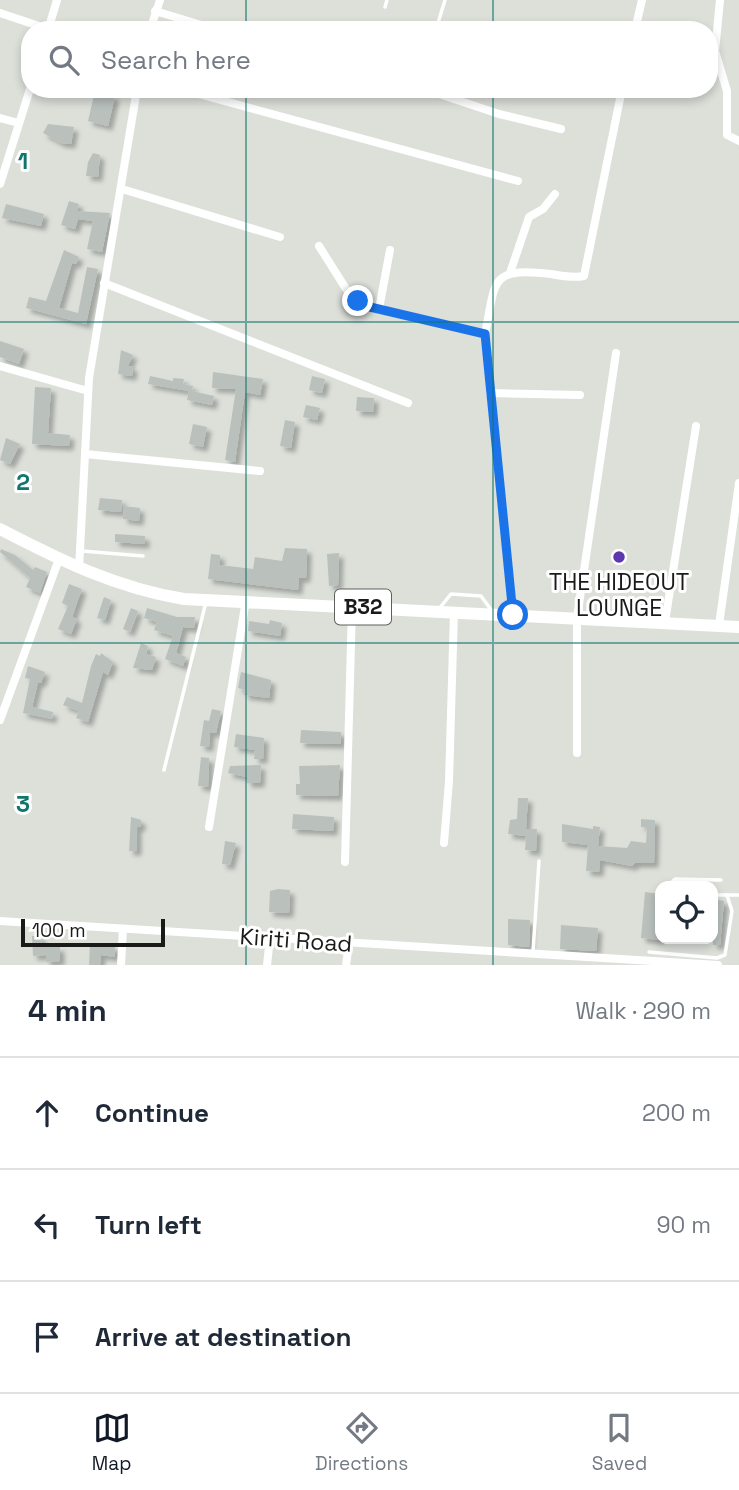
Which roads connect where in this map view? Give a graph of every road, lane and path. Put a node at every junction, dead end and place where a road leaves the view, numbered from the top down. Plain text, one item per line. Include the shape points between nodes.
1 (57, 0) edge
2 (160, 0) edge
3 (387, 0) edge
4 (445, 0) edge
5 (642, 0) edge
6 (720, 0) edge
7 (384, 7) dead end
8 (155, 12) junction
9 (0, 13) edge
10 (24, 21) edge
11 (50, 21) edge
12 (152, 21) edge
13 (186, 21) edge
14 (439, 21) edge
15 (637, 21) edge
16 (718, 21) edge
17 (718, 61) edge
18 (27, 98) edge
19 (136, 98) edge
20 (213, 98) edge
21 (455, 98) edge
22 (620, 98) edge
23 (0, 117) edge
24 (19, 123) junction
25 (561, 129) dead end
26 (739, 141) edge
27 (518, 181) dead end
28 (0, 184) edge
29 (122, 190) junction
30 (555, 194) dead end
31 (279, 237) dead end
32 (319, 246) dead end
33 (390, 250) dead end
34 (509, 273) junction
35 (104, 284) junction
36 (379, 309) junction
37 (485, 334) junction
38 (616, 353) dead end
39 (0, 366) edge
40 (88, 391) junction
41 (490, 393) junction
42 (580, 395) dead end
43 (408, 403) dead end
44 (696, 426) dead end
45 (85, 454) junction
46 (260, 471) dead end
47 (739, 483) edge
48 (0, 529) edge
49 (80, 551) junction
50 (143, 556) dead end
51 (59, 559) junction
52 (79, 569) junction
53 (207, 600) junction
54 (246, 600) junction
55 (352, 607) junction
56 (437, 611) junction
57 (454, 612) junction
58 (494, 614) junction
59 (513, 615) junction
60 (577, 618) junction
61 (665, 622) junction
62 (719, 625) junction
63 (739, 627) edge
64 (0, 720) edge
65 (577, 753) dead end
66 (164, 770) dead end
67 (209, 827) dead end
68 (444, 843) dead end
69 (539, 861) dead end
70 (345, 862) dead end
71 (721, 880) dead end
72 (673, 881) edge
73 (718, 895) edge
74 (727, 895) junction
75 (739, 895) edge
76 (0, 921) edge
77 (123, 929) junction
78 (271, 939) junction
79 (349, 944) junction
80 (649, 952) dead end
81 (533, 954) junction
82 (553, 960) edge
83 (681, 964) edge
84 (121, 965) edge
85 (267, 965) edge
86 (346, 965) edge
87 (718, 965) edge

1 - 11 street
2 - 8 street
3 - 7 lane
4 - 14 lane
5 - 15 street
6 - 16 street
8 - 12 street
8 - 13 street
9 - 10 street
17 - 26 street via 727,91 727,135
18 - 24 street
19 - 29 street
20 - 27 street
21 - 25 street
22 - 34 street via 584,276
23 - 24 street
24 - 28 street
29 - 31 street
29 - 35 street
30 - 34 street via 529,217
32 - 36 street via 348,292
33 - 36 street
34 - 37 street via 496,284
35 - 40 street
35 - 43 street
36 - 37 street
37 - 41 street
38 - 60 street
39 - 40 street
40 - 45 street
41 - 42 street
41 - 59 street
44 - 61 street
45 - 46 street
45 - 49 street
47 - 62 street
48 - 51 highway, B32
49 - 50 lane
49 - 52 street
51 - 52 highway, B32
51 - 64 street
52 - 53 highway, B32 via 134,590
53 - 54 highway, B32
53 - 66 lane
54 - 55 highway, B32
54 - 67 street
55 - 56 highway, B32
55 - 70 street
56 - 57 highway, B32
56 - 58 lane via 451,594 485,599
57 - 58 highway, B32
57 - 68 street
58 - 59 highway, B32
59 - 60 highway, B32
60 - 61 highway, B32
60 - 65 street
61 - 62 highway, B32
62 - 63 highway, B32
69 - 81 lane
71 - 72 lane
73 - 74 lane
74 - 75 lane
74 - 80 lane via 732,911 725,955
76 - 77 street, Kiriti Road
77 - 78 street, Kiriti Road
77 - 84 street
78 - 79 street, Kiriti Road
78 - 85 street
79 - 81 street, Kiriti Road
79 - 86 street
81 - 82 street, Kiriti Road
82 - 83 street, Kiriti Road
83 - 87 street, Kiriti Road

